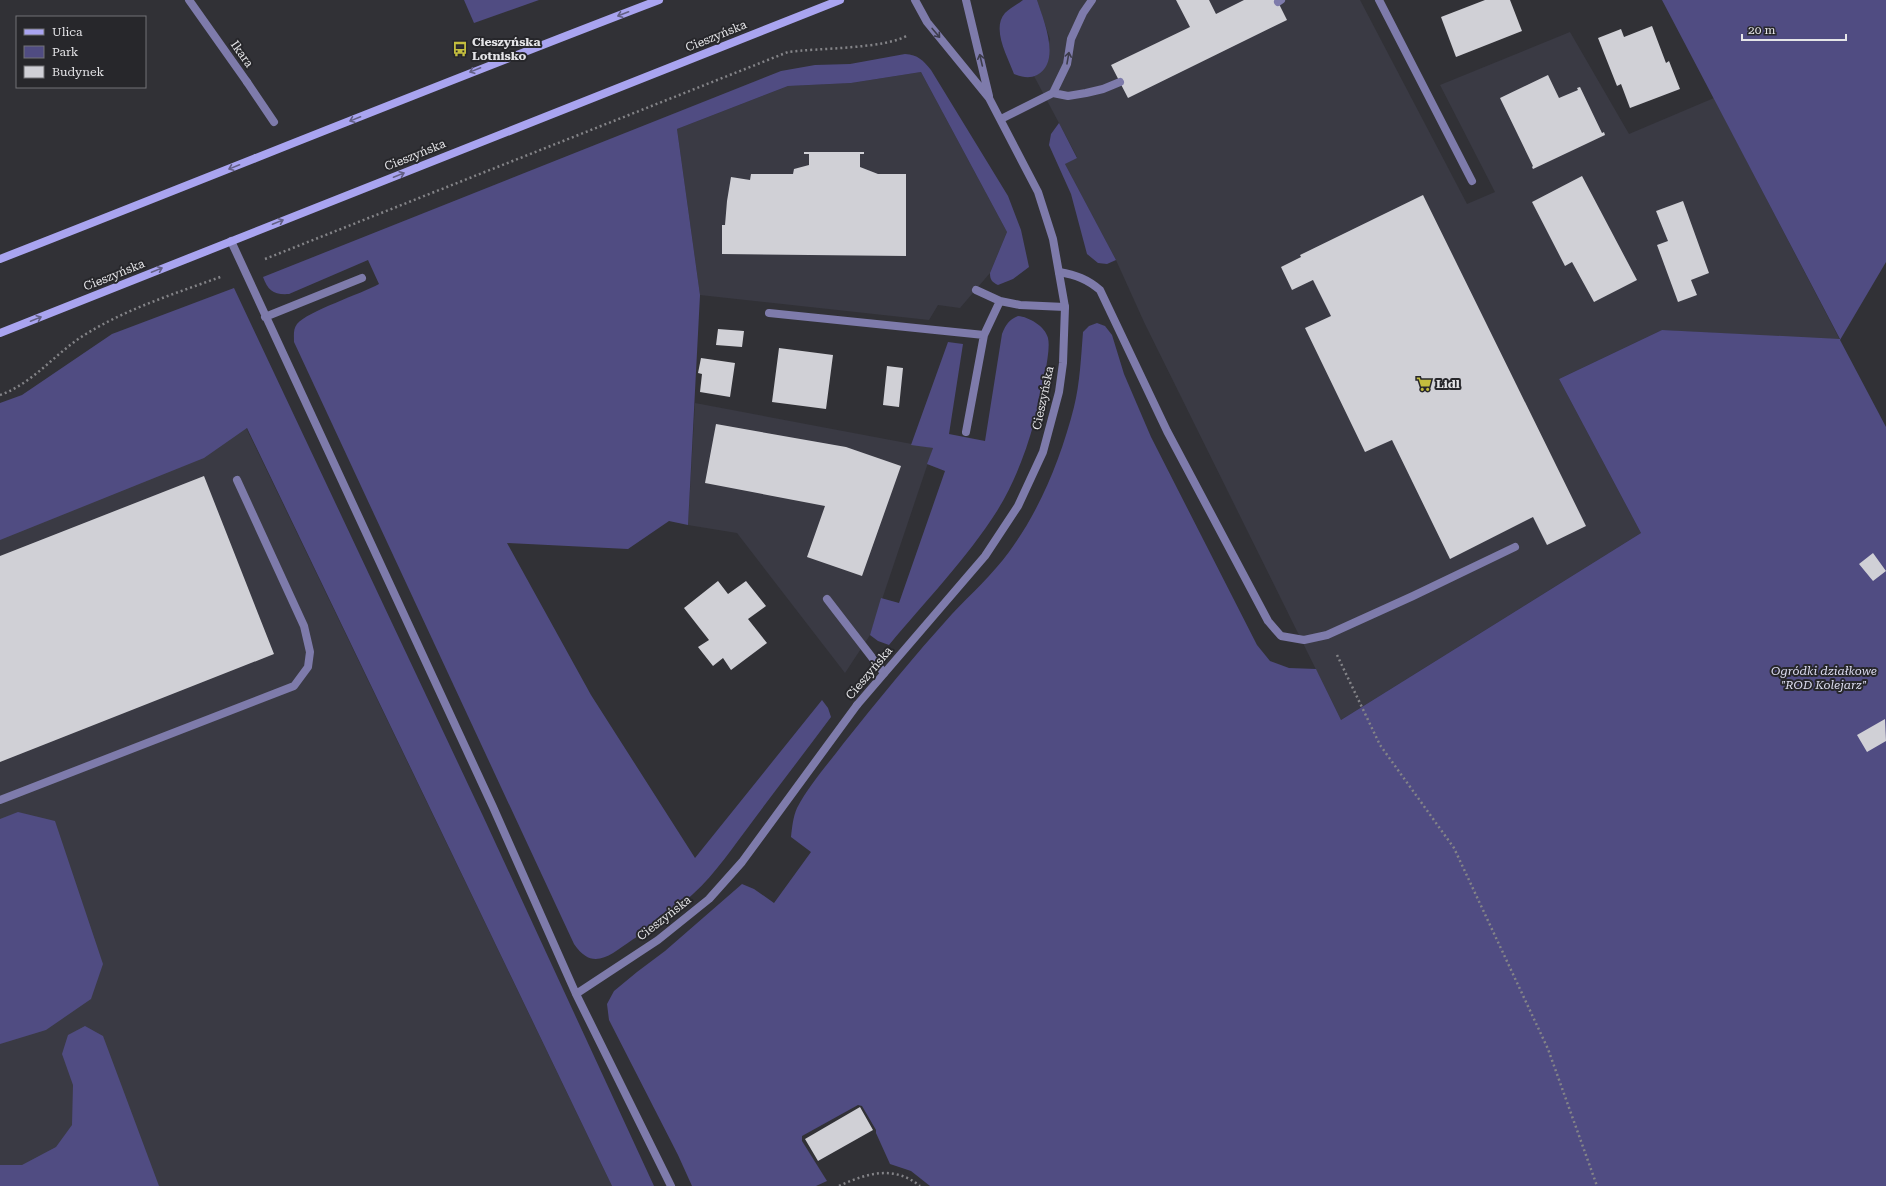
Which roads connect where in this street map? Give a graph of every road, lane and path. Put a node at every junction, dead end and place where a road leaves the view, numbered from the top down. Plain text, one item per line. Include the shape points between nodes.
1 (189, 0) edge
2 (659, 0) edge
3 (840, 0) edge
4 (915, 0) edge
5 (966, 0) edge
6 (1092, 0) edge
7 (1379, 0) edge
8 (927, 22) junction
9 (1120, 82) dead end
10 (1053, 93) junction
11 (989, 98) junction
12 (1001, 119) junction
13 (274, 122) dead end
14 (1472, 181) dead end
15 (231, 241) junction
16 (0, 259) edge
17 (243, 268) junction
18 (1060, 272) junction
19 (362, 278) dead end
20 (976, 290) dead end
21 (1000, 301) junction
22 (1065, 307) junction
23 (769, 313) dead end
24 (265, 318) junction
25 (0, 333) edge
26 (984, 335) junction
27 (0, 395) edge
28 (966, 432) dead end
29 (237, 480) dead end
30 (1515, 547) dead end
31 (827, 599) dead end
32 (1327, 635) junction
33 (884, 673) junction
34 (0, 800) edge
35 (576, 994) junction
36 (671, 1186) edge
37 (839, 1186) edge
38 (920, 1186) edge
39 (1597, 1186) edge

1 - 13 street, Ikara
2 -> 16 main road via 488,65
15 -> 3 main road, Cieszyńska
4 - 8 street, Cieszyńska
11 -> 5 street, Cieszyńska
10 -> 6 street via 1067,64 1072,39 1083,13
7 - 14 street
8 -> 11 street, Cieszyńska
8 - 17 path via 904,38 891,42 788,52
9 - 10 street via 1103,89 1068,96
10 - 12 street
11 - 12 street, Cieszyńska
12 - 18 street, Cieszyńska via 1038,192 1053,239
15 - 17 street
25 -> 15 main road, Cieszyńska
17 - 24 street
17 - 27 path via 110,319 84,335 24,384
18 - 22 street, Cieszyńska
18 - 32 street via 1090,281 1100,290 1168,431 1268,621 1281,636 1304,640
19 - 24 street
20 - 21 street
21 - 22 street via 1020,305
21 - 26 street
22 - 33 street, Cieszyńska via 1060,392 1043,452 1030,484 985,556
23 - 26 street
24 - 35 street via 493,806
26 - 28 street
29 - 34 street via 304,626 310,652 308,668 294,686
30 - 32 street
31 - 33 street
32 - 39 path via 1380,744 1454,848 1548,1049
33 - 35 street, Cieszyńska via 857,705 742,862 708,899 658,940
35 - 36 street
37 - 38 path via 872,1173 902,1175

